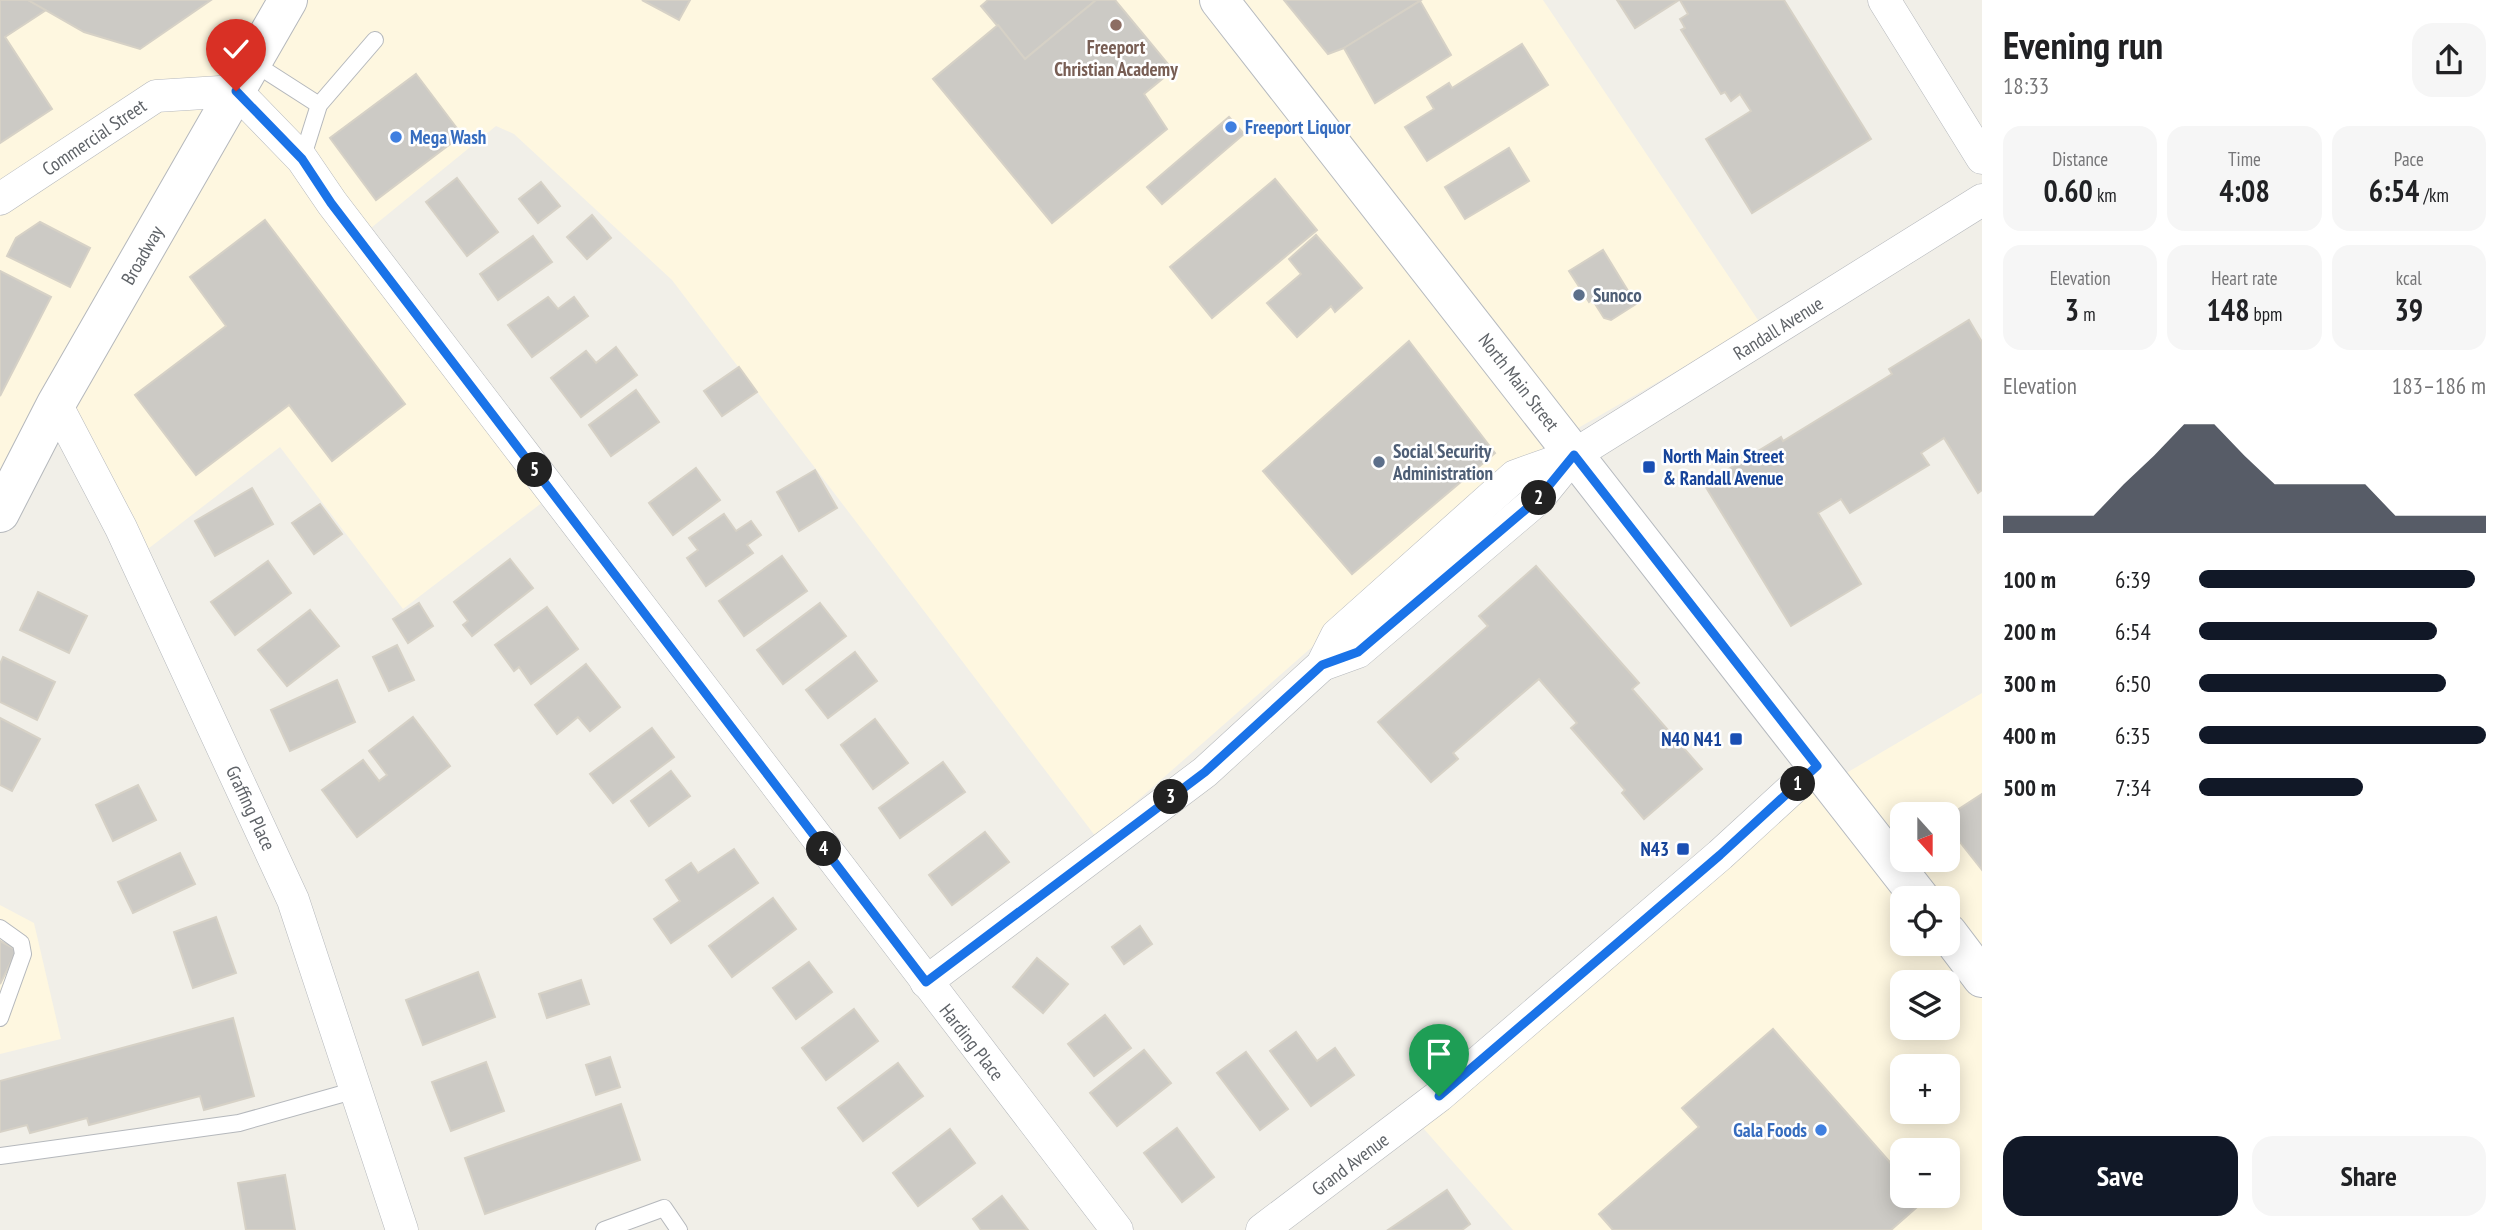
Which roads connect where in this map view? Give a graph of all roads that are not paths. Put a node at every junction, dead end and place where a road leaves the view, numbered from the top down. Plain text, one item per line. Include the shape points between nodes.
1 (288, 0) edge
2 (1219, 0) edge
3 (1884, 0) edge
4 (375, 40) dead end
5 (244, 77) junction
6 (319, 105) junction
7 (1982, 158) edge
8 (302, 159) junction
9 (0, 200) edge
10 (1982, 200) edge
11 (57, 404) junction
12 (1574, 455) junction
13 (0, 513) edge
14 (1817, 766) junction
15 (1911, 886) edge
16 (0, 928) edge
17 (1960, 949) edge
18 (1982, 978) edge
19 (926, 982) junction
20 (0, 1018) edge
21 (356, 1090) junction
22 (0, 1156) edge
23 (1283, 1224) edge
24 (402, 1230) edge
25 (604, 1230) edge
26 (679, 1230) edge
27 (1116, 1230) edge

1 - 5 main road, Broadway
2 - 12 main road, North Main Street
3 - 7 street
4 - 6 lane
5 - 6 lane
5 - 8 street, Harding Place
5 - 9 street, Commercial Street via 156,96
5 - 11 main road, Broadway
6 - 8 lane
8 - 19 street, Harding Place
10 - 12 street, Randall Avenue
11 - 13 main road, Broadway
11 - 21 street, Graffing Place via 121,528 293,900
12 - 14 main road, North Main Street
12 - 19 street, Randall Avenue via 1538,499 1358,652 1322,665 1205,772
14 - 15 main road, North Main Street
14 - 23 street, Grand Avenue via 1720,855
16 - 20 lane via 21,943 23,954
17 - 18 main road
19 - 27 street, Harding Place
21 - 22 lane via 239,1123
21 - 24 street, Graffing Place
25 - 26 lane via 664,1209

